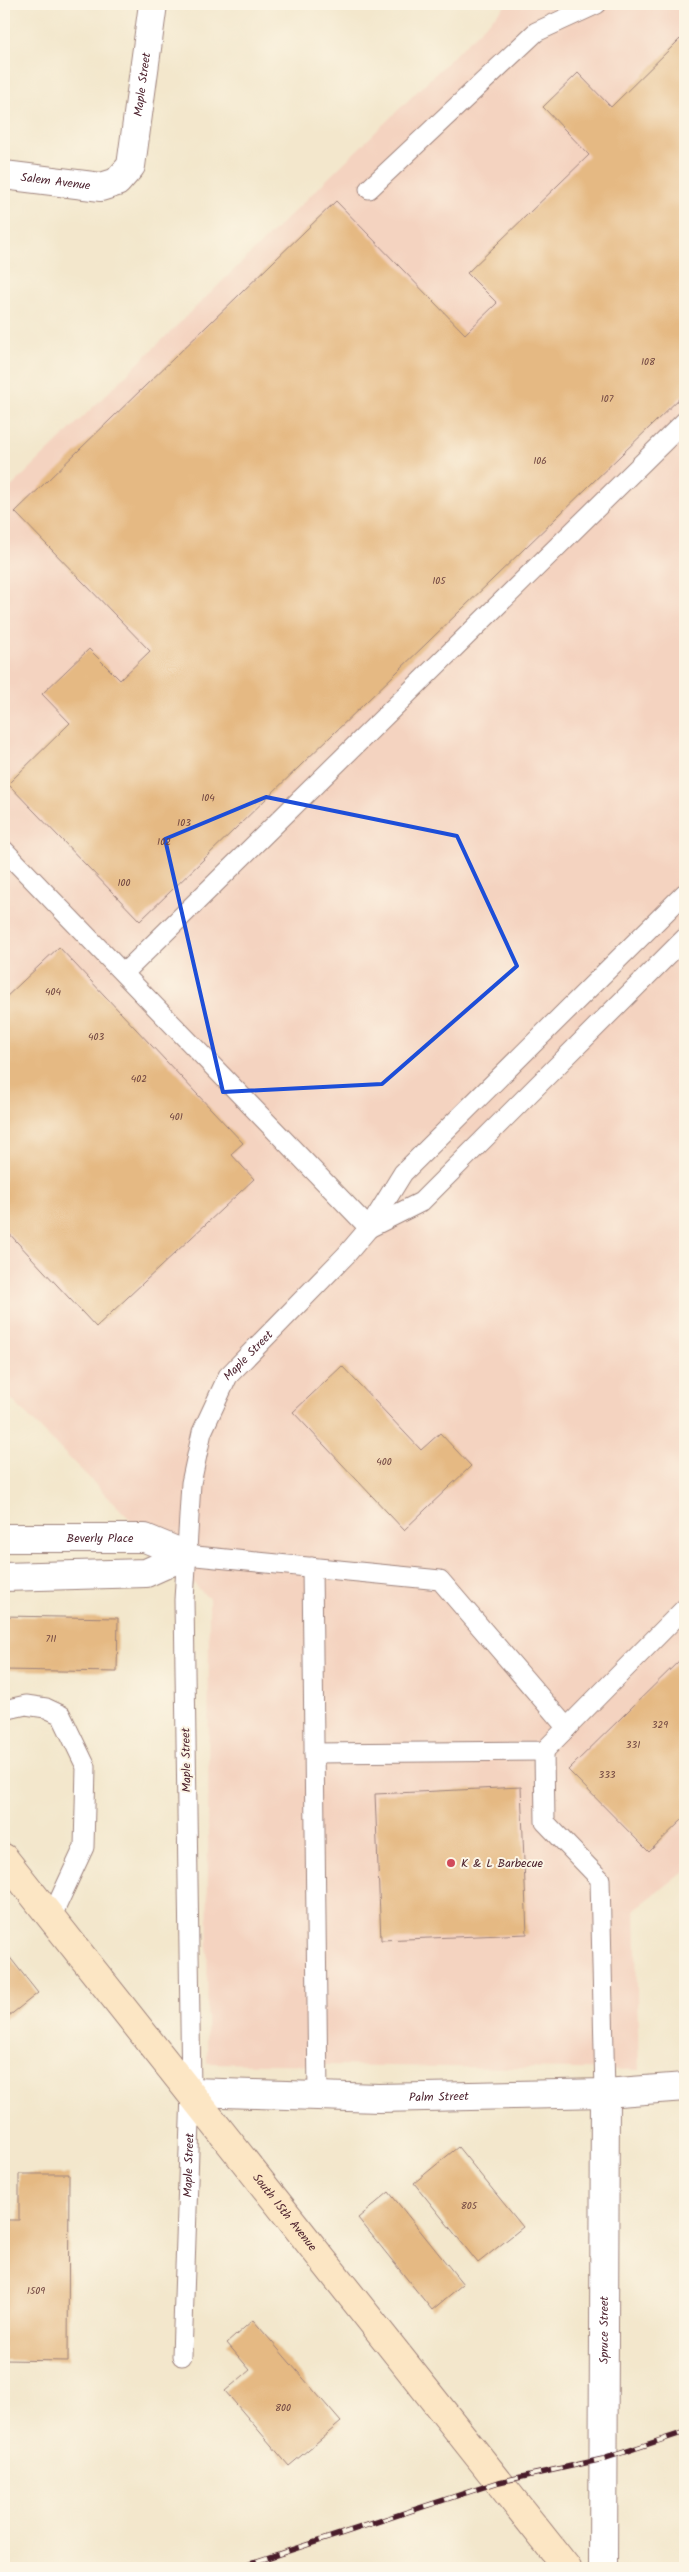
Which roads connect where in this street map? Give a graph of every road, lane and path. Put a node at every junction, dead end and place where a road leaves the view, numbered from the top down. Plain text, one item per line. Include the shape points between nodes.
1 (153, 4) edge
2 (597, 4) edge
3 (131, 166) joint
4 (4, 175) edge
5 (369, 189) dead end
6 (685, 421) edge
7 (4, 850) edge
8 (685, 893) edge
9 (685, 938) edge
10 (124, 973) junction
11 (369, 1228) junction
12 (4, 1538) edge
13 (186, 1555) junction
14 (312, 1567) junction
15 (4, 1577) edge
16 (685, 1608) edge
17 (4, 1710) edge
18 (567, 1728) junction
19 (544, 1751) junction
20 (314, 1753) junction
21 (4, 1858) edge
22 (52, 1918) junction
23 (685, 2087) edge
24 (191, 2092) junction
25 (605, 2093) junction
26 (318, 2096) junction
27 (182, 2356) dead end
28 (568, 2568) edge
29 (603, 2568) edge

1 - 3 street, Maple Street
2 - 5 lane via 536,32
3 - 4 street, Salem Avenue via 117,182 101,187
6 - 10 lane
7 - 10 lane
8 - 11 lane via 403,1173
9 - 11 lane via 421,1202
10 - 11 lane
11 - 13 lane, Maple Street via 228,1376 202,1432 191,1483
12 - 13 street, Beverly Place via 145,1538
13 - 14 lane
13 - 15 street via 146,1573
13 - 24 lane, Maple Street
14 - 18 lane via 440,1580
14 - 20 lane
16 - 18 lane
17 - 22 lane via 26,1705 46,1708 61,1715 86,1767 84,1847
18 - 19 lane
19 - 20 lane
19 - 25 lane via 545,1822 600,1879
20 - 26 lane
21 - 22 main road, South 15th Avenue
22 - 24 main road, South 15th Avenue
23 - 25 street, Palm Street
24 - 26 street, Palm Street
24 - 27 lane, Maple Street
24 - 28 main road, South 15th Avenue
25 - 26 street, Palm Street via 379,2098
25 - 29 street, Spruce Street

